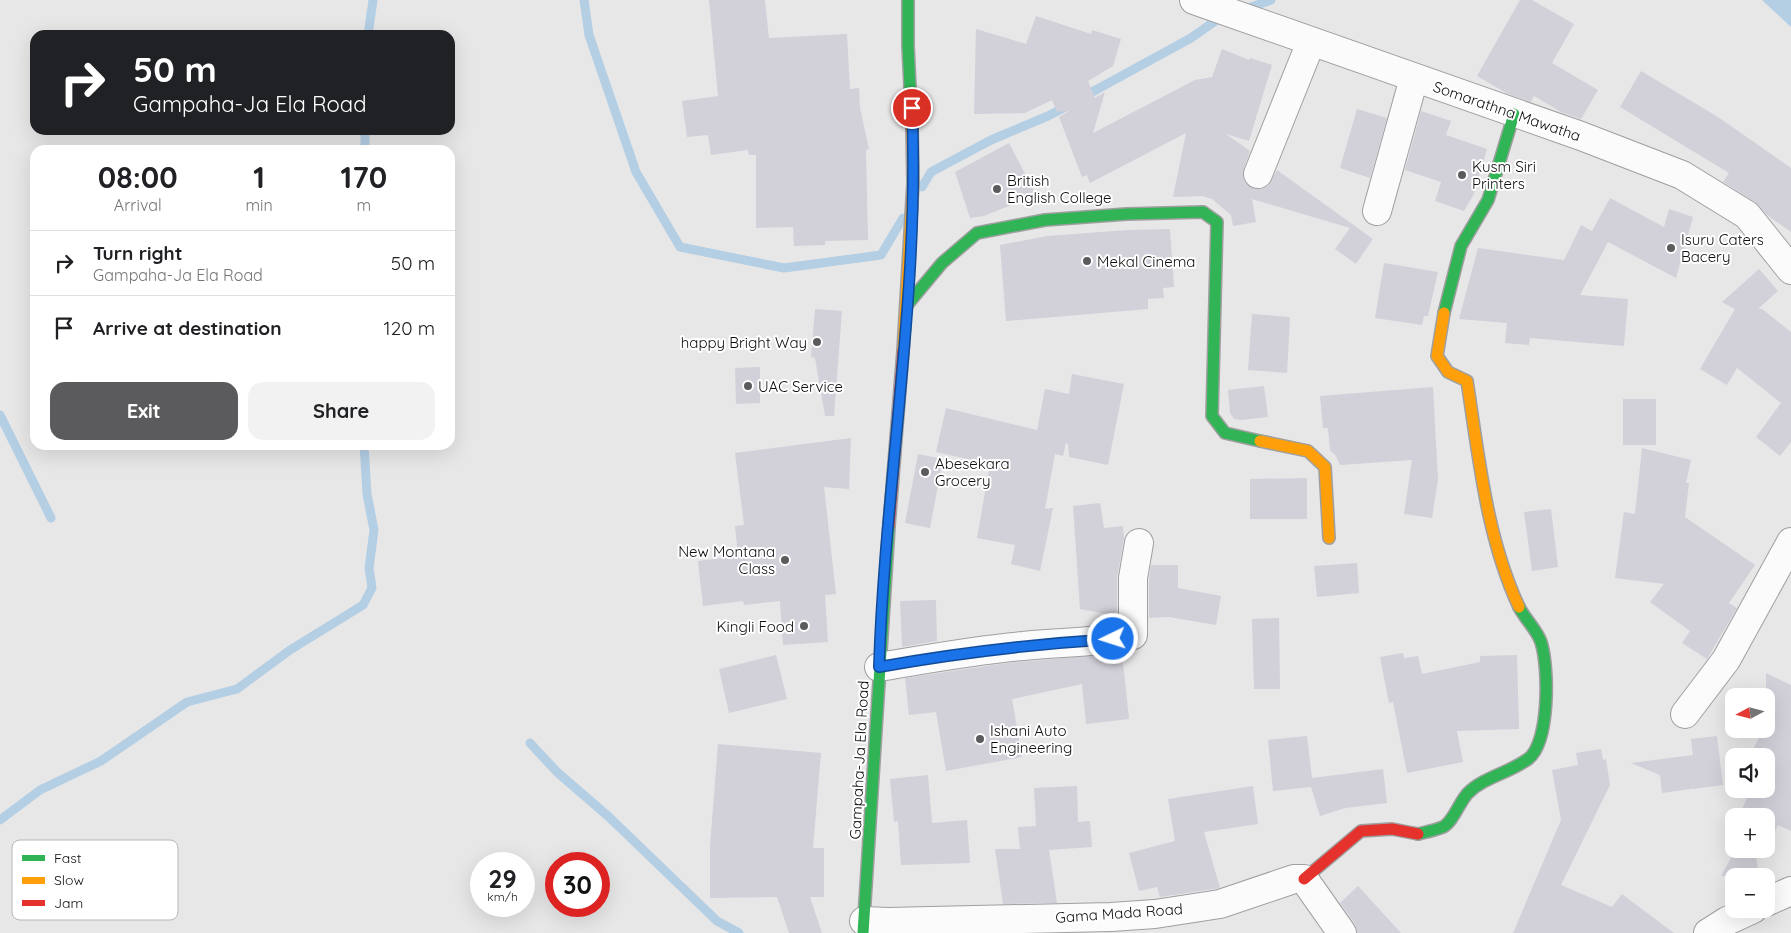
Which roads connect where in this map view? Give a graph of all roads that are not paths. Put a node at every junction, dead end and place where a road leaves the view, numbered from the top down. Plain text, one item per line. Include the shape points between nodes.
1 (900, 0) edge
2 (908, 0) edge
3 (1194, 0) edge
4 (907, 20) junction
5 (1311, 42) junction
6 (1414, 78) junction
7 (1514, 114) junction
8 (1258, 174) dead end
9 (1377, 211) dead end
10 (1791, 270) edge
11 (907, 306) junction
12 (1329, 538) dead end
13 (1791, 542) edge
14 (1139, 543) dead end
15 (879, 667) junction
16 (1685, 714) dead end
17 (1304, 879) junction
18 (1791, 891) edge
19 (1775, 898) edge
20 (1734, 918) edge
21 (864, 927) edge
22 (1342, 933) edge
23 (1708, 933) edge

1 - 4 main road, Gampaha-Ja Ela Road
2 - 4 main road, Gampaha-Ja Ela Road
3 - 5 street, Somarathna Mawatha
4 - 11 main road, Gampaha-Ja Ela Road via 913,185
5 - 6 street, Somarathna Mawatha
5 - 8 street
6 - 7 street, Somarathna Mawatha
6 - 9 street
7 - 10 street, Somarathna Mawatha via 1682,175 1747,215
7 - 17 main road via 1488,200 1461,246 1437,356 1448,372 1467,381 1489,518 1511,589 1541,641 1546,665 1543,733 1530,758 1468,793 1445,826 1418,834 1392,829 1361,831
11 - 12 main road via 942,263 977,234 1044,220 1203,212 1217,222 1212,416 1225,433 1308,451 1325,467
11 - 15 main road, Gampaha-Ja Ela Road
13 - 16 street via 1726,660
14 - 15 street via 1133,578 1133,635 983,651
15 - 21 main road, Gampaha-Ja Ela Road
17 - 21 street, Gama Mada Road via 1294,879 1220,904 1155,914 888,922
17 - 22 street
18 - 19 street
20 - 23 street

